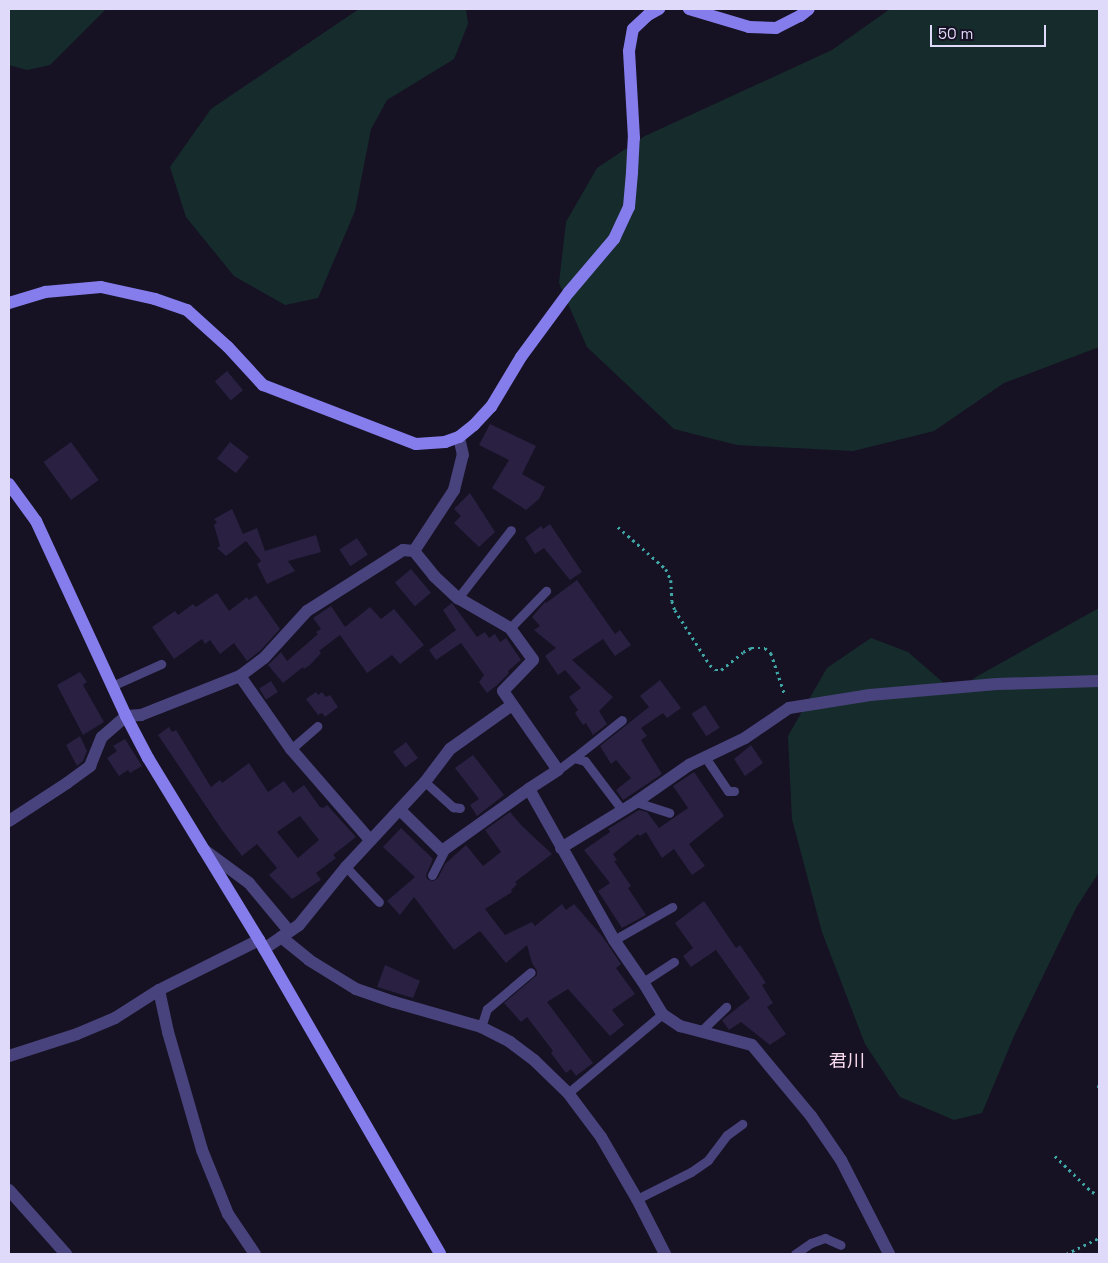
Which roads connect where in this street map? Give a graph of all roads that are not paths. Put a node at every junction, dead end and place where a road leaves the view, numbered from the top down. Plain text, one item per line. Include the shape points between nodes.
1 (659, 9) edge
2 (690, 9) edge
3 (809, 9) edge
4 (9, 303) edge
5 (459, 437) junction
6 (9, 484) edge
7 (511, 530) dead end
8 (414, 551) junction
9 (546, 590) dead end
10 (458, 598) junction
11 (510, 628) junction
12 (161, 664) dead end
13 (240, 676) junction
14 (1099, 681) edge
15 (112, 686) junction
16 (512, 705) junction
17 (126, 716) junction
18 (622, 720) dead end
19 (316, 726) dead end
20 (291, 749) junction
21 (705, 757) junction
22 (574, 758) junction
23 (558, 770) junction
24 (425, 782) junction
25 (529, 789) junction
26 (734, 791) dead end
27 (636, 802) junction
28 (460, 808) dead end
29 (400, 810) junction
30 (622, 810) junction
31 (669, 813) dead end
32 (9, 821) edge
33 (370, 840) junction
34 (201, 848) junction
35 (446, 848) junction
36 (561, 848) junction
37 (346, 867) junction
38 (432, 875) dead end
39 (379, 902) dead end
40 (672, 907) dead end
41 (285, 934) junction
42 (614, 940) junction
43 (262, 945) junction
44 (674, 962) dead end
45 (531, 972) dead end
46 (643, 982) junction
47 (159, 990) junction
48 (726, 1007) dead end
49 (662, 1014) junction
50 (481, 1027) junction
51 (701, 1031) junction
52 (9, 1056) edge
53 (568, 1093) junction
54 (742, 1124) dead end
55 (9, 1190) edge
56 (637, 1199) junction
57 (840, 1245) dead end
58 (66, 1254) edge
59 (254, 1254) edge
60 (440, 1254) edge
61 (665, 1254) edge
62 (794, 1254) edge
63 (889, 1254) edge

1 - 5 street via 634,29 629,51 634,138 629,207 614,239 521,357 492,407
2 - 3 street via 749,27 776,28
4 - 5 street via 46,292 101,287 155,299 187,310 264,385 416,444 445,442
5 - 8 street via 464,455 454,490
6 - 15 street via 36,521
7 - 10 lane
8 - 10 street
8 - 13 street via 403,550 307,611 265,658
9 - 11 lane
10 - 11 street
11 - 16 street via 533,660 503,691
12 - 15 lane
13 - 17 street via 142,715
13 - 20 street
14 - 21 street via 997,684 870,695 789,708 745,738
15 - 17 street
16 - 23 street
16 - 24 street via 450,749
17 - 32 street via 102,738 90,766
17 - 34 street
18 - 22 lane
19 - 20 lane
20 - 33 street
21 - 26 lane via 728,791
21 - 27 street
22 - 23 lane
22 - 30 lane via 585,760
23 - 25 street
24 - 28 lane via 453,807
24 - 29 street
25 - 35 street
25 - 36 street
27 - 30 street
27 - 31 lane
29 - 33 street
29 - 35 street via 442,851
30 - 36 street
33 - 37 street
34 - 41 street via 249,883
34 - 43 street
35 - 38 lane
36 - 42 street
37 - 39 lane
37 - 41 street via 299,925
40 - 42 lane
41 - 43 street
41 - 50 street via 309,960 356,989
42 - 46 street
43 - 47 street
43 - 60 street
44 - 46 lane
45 - 50 lane via 487,1009
46 - 49 street
47 - 52 street via 115,1018
47 - 59 street via 202,1150 228,1214
48 - 51 lane
49 - 51 street via 680,1026
49 - 53 lane
50 - 53 street via 516,1046
51 - 63 street via 752,1045 776,1072 841,1160
53 - 56 street via 601,1138
54 - 56 lane via 727,1135 708,1160
55 - 58 street
56 - 61 street
57 - 62 lane via 825,1238

